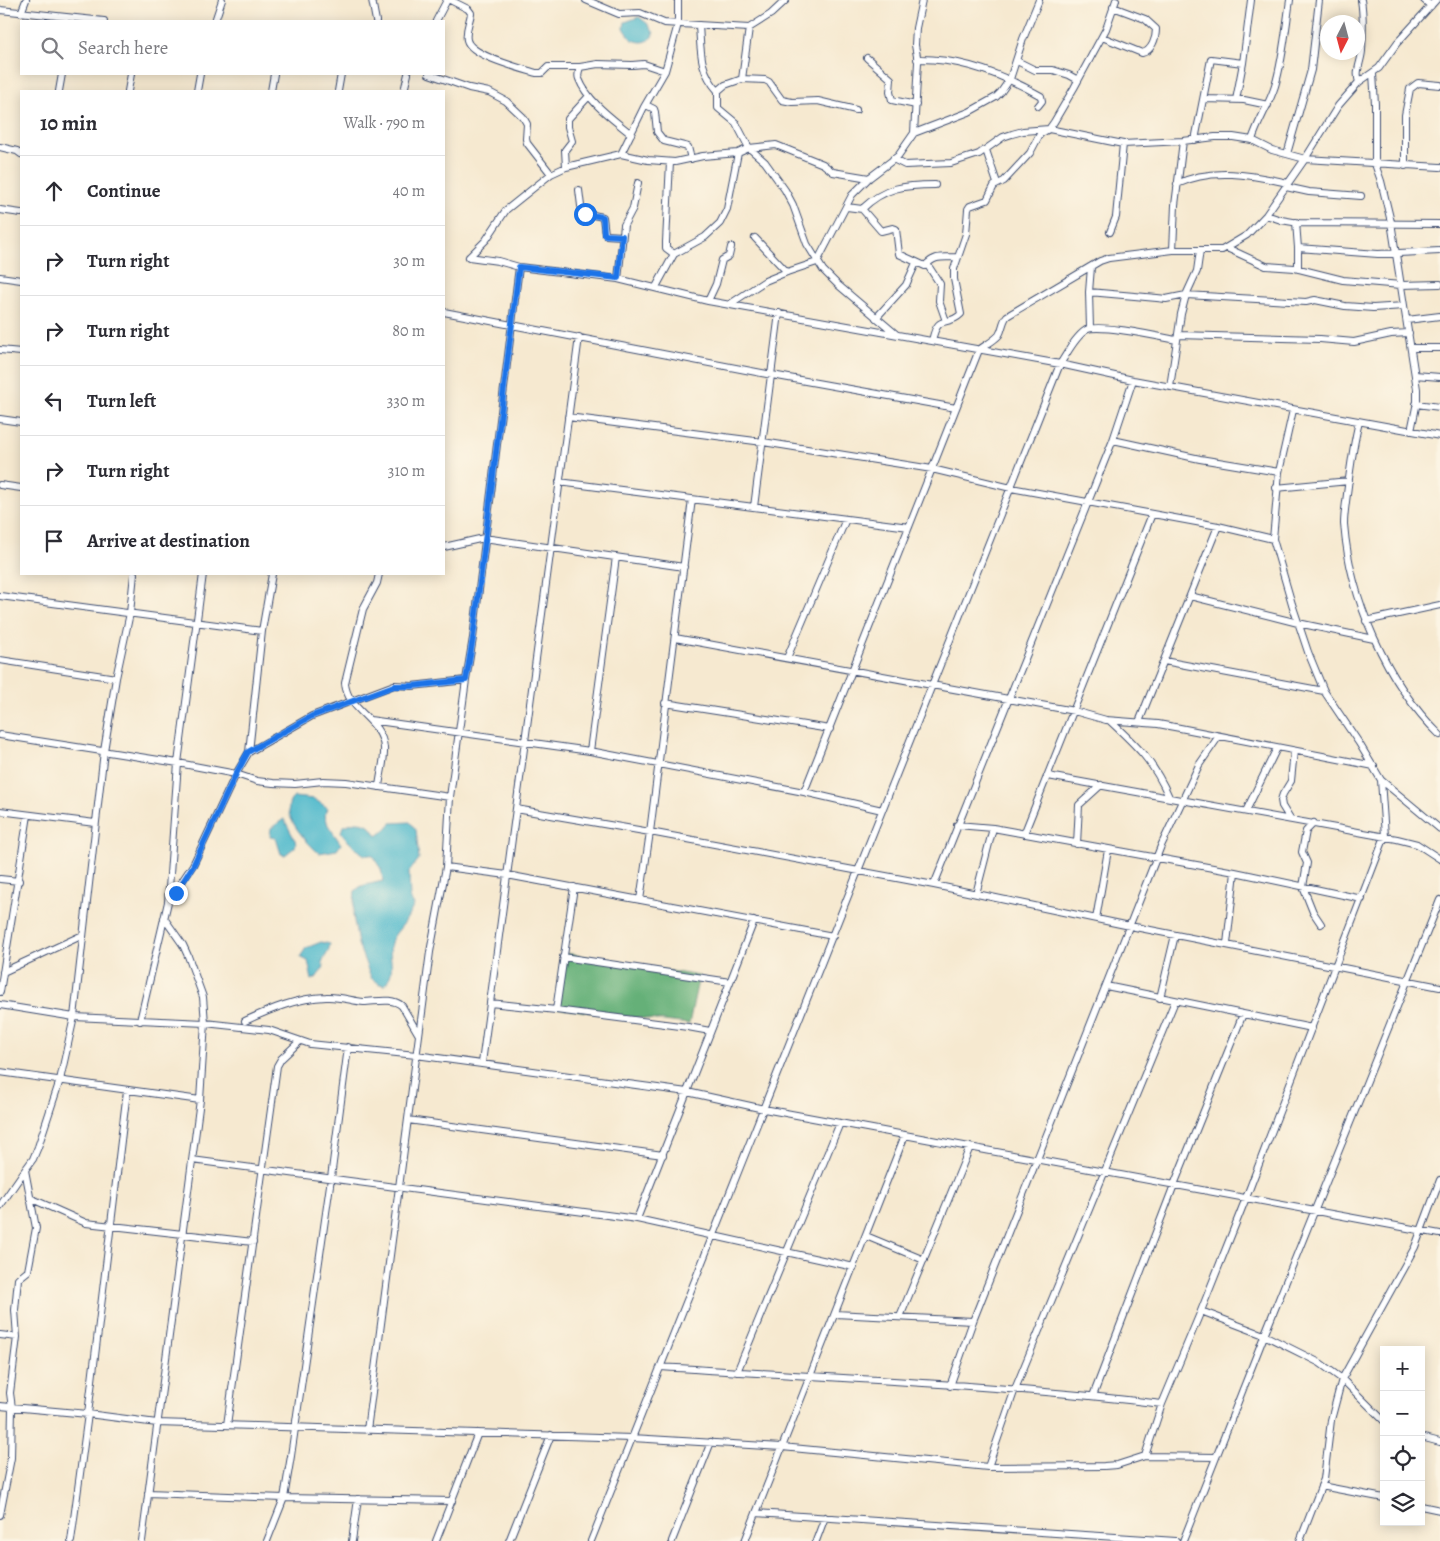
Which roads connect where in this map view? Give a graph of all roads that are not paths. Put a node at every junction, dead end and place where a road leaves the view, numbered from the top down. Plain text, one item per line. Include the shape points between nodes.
1 (26, 0) edge
2 (222, 0) edge
3 (372, 0) edge
4 (447, 0) edge
5 (586, 0) edge
6 (678, 0) edge
7 (786, 0) edge
8 (922, 0) edge
9 (1039, 0) edge
10 (1116, 0) edge
11 (1251, 0) edge
12 (1290, 0) edge
13 (1319, 0) edge
14 (1361, 0) edge
15 (1424, 0) edge
16 (1436, 0) edge
17 (1431, 6) junction
18 (1113, 7) junction
19 (0, 10) edge
20 (20, 13) junction
21 (68, 19) edge
22 (86, 20) edge
23 (215, 20) edge
24 (376, 20) edge
25 (437, 20) edge
26 (678, 24) junction
27 (699, 25) junction
28 (749, 28) junction
29 (1102, 37) junction
30 (867, 58) dead end
31 (917, 59) junction
32 (1017, 61) junction
33 (1243, 63) junction
34 (580, 67) junction
35 (665, 71) junction
36 (1373, 74) junction
37 (62, 75) edge
38 (131, 75) edge
39 (200, 75) edge
40 (274, 75) edge
41 (341, 75) edge
42 (408, 75) edge
43 (432, 75) edge
44 (742, 78) junction
45 (1010, 79) junction
46 (1078, 80) junction
47 (1359, 82) junction
48 (1440, 85) edge
49 (60, 90) edge
50 (128, 90) edge
51 (197, 90) edge
52 (272, 90) edge
53 (338, 90) edge
54 (404, 90) edge
55 (718, 91) junction
56 (589, 96) junction
57 (1204, 99) junction
58 (1236, 100) junction
59 (646, 104) junction
60 (916, 105) junction
61 (1268, 105) junction
62 (1038, 106) dead end
63 (856, 110) dead end
64 (1049, 129) junction
65 (631, 134) junction
66 (914, 134) junction
67 (1195, 140) junction
68 (1252, 140) junction
69 (1182, 141) junction
70 (1123, 144) junction
71 (0, 146) edge
72 (750, 148) junction
73 (986, 150) junction
74 (20, 153) edge
75 (738, 153) junction
76 (621, 154) junction
77 (1287, 154) junction
78 (691, 159) junction
79 (893, 159) junction
80 (1305, 160) junction
81 (670, 162) junction
82 (1375, 164) junction
83 (1405, 166) junction
84 (566, 167) junction
85 (1440, 167) edge
86 (551, 174) junction
87 (870, 178) junction
88 (638, 183) dead end
89 (997, 183) junction
90 (1177, 184) junction
91 (935, 185) dead end
92 (1287, 185) junction
93 (579, 190) dead end
94 (1361, 196) dead end
95 (847, 207) junction
96 (862, 209) junction
97 (0, 210) edge
98 (20, 213) edge
99 (1266, 215) junction
100 (1296, 222) junction
101 (1391, 222) junction
102 (1440, 224) edge
103 (1110, 232) dead end
104 (622, 236) junction
105 (755, 238) dead end
106 (731, 247) dead end
107 (1227, 248) junction
108 (1298, 248) junction
109 (1172, 250) junction
110 (1200, 250) junction
111 (1440, 250) edge
112 (674, 254) junction
113 (1396, 254) junction
114 (958, 258) junction
115 (817, 262) junction
116 (916, 263) junction
117 (927, 264) junction
118 (519, 267) junction
119 (1091, 267) junction
120 (1298, 269) junction
121 (787, 272) junction
122 (0, 277) edge
123 (618, 278) junction
124 (20, 280) edge
125 (1440, 284) edge
126 (1401, 285) junction
127 (656, 287) junction
128 (1089, 292) junction
129 (1186, 295) junction
130 (708, 301) junction
131 (730, 304) junction
132 (1404, 306) junction
133 (445, 312) edge
134 (779, 313) junction
135 (1440, 316) edge
136 (876, 318) junction
137 (1408, 320) junction
138 (946, 321) junction
139 (512, 325) junction
140 (1090, 328) junction
141 (1409, 333) junction
142 (897, 335) junction
143 (579, 337) junction
144 (1178, 337) junction
145 (932, 341) junction
146 (1412, 348) junction
147 (1440, 348) edge
148 (0, 350) edge
149 (979, 350) junction
150 (20, 352) edge
151 (1060, 364) junction
152 (772, 375) junction
153 (1415, 375) junction
154 (1440, 377) edge
155 (1133, 380) junction
156 (1170, 387) junction
157 (1416, 404) junction
158 (1440, 406) edge
159 (956, 408) junction
160 (1293, 410) junction
161 (568, 417) junction
162 (0, 419) edge
163 (20, 422) edge
164 (1359, 422) junction
165 (1411, 431) junction
166 (1440, 436) edge
167 (1113, 440) junction
168 (763, 442) junction
169 (932, 469) junction
170 (1279, 472) junction
171 (1349, 481) junction
172 (559, 482) junction
173 (0, 487) edge
174 (20, 488) edge
175 (1011, 488) junction
176 (1276, 488) junction
177 (692, 499) junction
178 (1088, 502) junction
179 (754, 507) junction
180 (1152, 514) junction
181 (846, 519) junction
182 (1218, 526) junction
183 (909, 527) junction
184 (484, 538) junction
185 (1273, 539) junction
186 (445, 547) edge
187 (551, 548) junction
188 (616, 557) junction
189 (684, 566) junction
190 (134, 575) edge
191 (203, 575) edge
192 (272, 575) edge
193 (379, 575) edge
194 (0, 596) edge
195 (1190, 596) junction
196 (1440, 604) edge
197 (130, 613) junction
198 (1366, 621) junction
199 (196, 622) junction
200 (1298, 623) junction
201 (262, 631) junction
202 (674, 638) junction
203 (1374, 639) junction
204 (787, 658) junction
205 (0, 660) edge
206 (1164, 661) junction
207 (852, 670) junction
208 (116, 678) junction
209 (466, 680) junction
210 (933, 685) junction
211 (1324, 691) junction
212 (1008, 699) junction
213 (350, 701) junction
214 (666, 703) junction
215 (1074, 711) junction
216 (370, 720) junction
217 (1109, 720) junction
218 (1139, 722) junction
219 (830, 729) junction
220 (459, 733) junction
221 (0, 735) edge
222 (1440, 735) edge
223 (1219, 736) junction
224 (526, 742) junction
225 (1277, 748) junction
226 (104, 751) junction
227 (590, 751) junction
228 (1294, 751) junction
229 (248, 752) junction
230 (178, 763) junction
231 (658, 764) junction
232 (1374, 766) junction
233 (236, 774) junction
234 (1048, 776) junction
235 (1381, 780) junction
236 (1101, 785) junction
237 (379, 787) junction
238 (804, 792) junction
239 (450, 797) junction
240 (1169, 797) junction
241 (1182, 799) junction
242 (516, 809) junction
243 (882, 810) junction
244 (0, 811) edge
245 (1246, 811) junction
246 (28, 815) junction
247 (1290, 819) junction
248 (95, 823) junction
249 (1314, 823) junction
250 (957, 825) junction
251 (993, 828) junction
252 (1440, 828) edge
253 (650, 832) junction
254 (1024, 834) junction
255 (1385, 836) junction
256 (1077, 844) junction
257 (1108, 850) junction
258 (1156, 858) junction
259 (1440, 859) edge
260 (446, 867) junction
261 (859, 871) junction
262 (1236, 872) junction
263 (507, 875) junction
264 (0, 879) edge
265 (19, 881) junction
266 (934, 885) junction
267 (574, 887) junction
268 (1303, 888) junction
269 (976, 894) junction
270 (1362, 899) junction
271 (640, 900) junction
272 (1440, 900) edge
273 (168, 902) junction
274 (164, 918) junction
275 (1096, 919) junction
276 (754, 921) junction
277 (1320, 924) dead end
278 (1130, 926) junction
279 (1175, 934) junction
280 (83, 935) junction
281 (833, 936) junction
282 (1227, 944) junction
283 (563, 957) junction
284 (1336, 966) junction
285 (3, 972) junction
286 (1407, 981) junction
287 (730, 982) junction
288 (1106, 986) junction
289 (1440, 987) edge
290 (0, 992) edge
291 (1160, 998) junction
292 (1175, 1001) junction
293 (490, 1003) junction
294 (0, 1005) edge
295 (556, 1010) junction
296 (1243, 1014) junction
297 (74, 1017) junction
298 (140, 1021) junction
299 (245, 1021) dead end
300 (205, 1023) junction
301 (1312, 1028) junction
302 (710, 1031) junction
303 (419, 1035) junction
304 (300, 1041) junction
305 (348, 1047) junction
306 (416, 1055) junction
307 (482, 1063) junction
308 (0, 1072) edge
309 (60, 1080) junction
310 (127, 1091) junction
311 (687, 1092) junction
312 (200, 1100) junction
313 (764, 1109) junction
314 (408, 1120) junction
315 (840, 1123) junction
316 (905, 1135) junction
317 (970, 1147) junction
318 (663, 1155) junction
319 (1036, 1159) junction
320 (192, 1160) junction
321 (26, 1170) junction
322 (263, 1170) junction
323 (1104, 1172) junction
324 (331, 1178) junction
325 (1440, 1180) edge
326 (1174, 1185) junction
327 (399, 1188) junction
328 (30, 1198) junction
329 (1246, 1198) junction
330 (0, 1206) edge
331 (1314, 1211) junction
332 (638, 1220) junction
333 (110, 1227) junction
334 (1421, 1231) junction
335 (1440, 1234) edge
336 (181, 1235) junction
337 (714, 1236) junction
338 (866, 1236) junction
339 (253, 1242) junction
340 (786, 1252) junction
341 (924, 1260) junction
342 (854, 1267) junction
343 (1201, 1311) junction
344 (835, 1314) junction
345 (900, 1317) junction
346 (973, 1320) junction
347 (0, 1335) edge
348 (1264, 1335) junction
349 (17, 1337) junction
350 (661, 1367) junction
351 (736, 1372) junction
352 (810, 1376) junction
353 (1342, 1379) junction
354 (950, 1386) junction
355 (1015, 1389) junction
356 (1093, 1396) junction
357 (1162, 1404) junction
358 (0, 1406) edge
359 (12, 1408) junction
360 (88, 1414) junction
361 (1380, 1417) edge
362 (157, 1423) junction
363 (227, 1426) junction
364 (294, 1427) junction
365 (367, 1430) junction
366 (478, 1433) junction
367 (550, 1435) junction
368 (632, 1438) junction
369 (1425, 1438) edge
370 (711, 1442) junction
371 (1440, 1442) edge
372 (782, 1447) junction
373 (1145, 1456) junction
374 (1216, 1457) junction
375 (988, 1467) junction
376 (1321, 1486) junction
377 (148, 1493) junction
378 (1380, 1497) edge
379 (284, 1498) junction
380 (358, 1499) junction
381 (452, 1501) junction
382 (1425, 1507) edge
383 (1440, 1510) edge
384 (756, 1513) junction
385 (0, 1515) edge
386 (825, 1517) junction
387 (71, 1541) edge
388 (142, 1541) edge
389 (267, 1541) edge
390 (352, 1541) edge
391 (436, 1541) edge
392 (509, 1541) edge
393 (592, 1541) edge
394 (672, 1541) edge
395 (745, 1541) edge
396 (816, 1541) edge
397 (1176, 1541) edge
398 (1183, 1541) edge
399 (1300, 1541) edge

1 - 20 street
2 - 23 street
3 - 24 street
4 - 25 street
4 - 34 street via 470,11 467,38 471,48 480,53 538,74 548,67
5 - 26 street via 619,14 640,13 658,22
6 - 26 street
7 - 28 street
8 - 31 street via 916,28
9 - 32 street
10 - 18 street
11 - 33 street
12 - 61 street via 1276,82
13 - 77 street via 1311,70
14 - 47 street via 1364,28 1357,70
15 - 17 street
16 - 17 street
17 - 36 street
18 - 29 street
18 - 29 street via 1145,19 1156,29 1154,39 1149,49 1142,53
19 - 20 street
20 - 21 street
21 - 22 street
26 - 27 street
26 - 35 street
27 - 28 street
27 - 55 street via 700,54 705,73
28 - 44 street
29 - 46 street
30 - 60 street via 891,79 892,100
31 - 45 street via 959,62
31 - 60 street
32 - 45 street
32 - 46 street via 1035,70 1053,70
33 - 57 street via 1212,59
33 - 58 street
34 - 35 street via 644,64
34 - 56 street via 578,78
35 - 59 street
36 - 47 street
36 - 82 street
37 - 49 street
38 - 50 street
39 - 51 street
40 - 52 street
41 - 53 street
42 - 54 street
43 - 86 street via 489,92 506,101 523,117 527,124 527,143
44 - 55 street
44 - 63 street via 769,82 782,100 825,102
45 - 62 street via 1041,96
45 - 66 street via 990,101
46 - 64 street
47 - 80 street via 1338,106
48 - 83 street via 1418,84 1410,89 1405,114
55 - 72 street via 718,108 736,123
56 - 65 street
56 - 84 street via 568,119 572,141 565,150
57 - 58 street
57 - 67 street
58 - 61 street
59 - 65 street
59 - 78 street via 654,109 658,134 667,143 688,148
60 - 66 street
61 - 68 street
64 - 70 street
64 - 73 street via 1012,134
64 - 89 street via 1040,134 1033,149 1004,180
65 - 76 street
66 - 79 street
67 - 68 street via 1215,137
67 - 69 street
68 - 77 street
69 - 70 street
69 - 90 street
70 - 103 street via 1116,218
71 - 74 street
72 - 75 street
72 - 87 street via 780,146 834,172
72 - 115 street via 766,162 785,190
73 - 79 street via 950,162 905,165
73 - 89 street
75 - 78 street
75 - 112 street via 727,209 720,223 705,237
76 - 81 street
76 - 84 street
77 - 80 street
78 - 81 street
79 - 87 street
80 - 82 street
80 - 92 street
81 - 112 street via 666,248
82 - 83 street
82 - 101 street
83 - 85 street
84 - 86 street
86 - 118 street via 506,210 486,240 468,257
87 - 95 street via 852,195
88 - 104 street
89 - 114 street via 987,200 968,209 966,234
90 - 92 street via 1191,178 1219,174
90 - 109 street
91 - 96 street via 894,188 874,198
92 - 94 street via 1309,192
92 - 99 street
93 - 104 street via 583,213 603,217 604,234
95 - 96 street
95 - 115 street
96 - 116 street via 881,231 896,229 899,254
97 - 98 street
99 - 100 street
99 - 107 street via 1247,235
100 - 101 street
100 - 108 street
101 - 102 street
101 - 113 street
104 - 123 street
105 - 121 street
106 - 130 street via 729,256 722,260
107 - 110 street
107 - 120 street via 1266,266
108 - 113 street
108 - 120 street
109 - 110 street
109 - 119 street via 1109,258
110 - 129 street via 1197,271
111 - 113 street
112 - 127 street
113 - 126 street
114 - 117 street via 935,258
114 - 138 street via 954,279 961,314
115 - 121 street
115 - 136 street via 830,278
116 - 117 street
116 - 136 street via 906,285
117 - 138 street via 940,284 939,301
118 - 123 street
118 - 139 street
119 - 128 street
119 - 149 street via 1007,316 998,336
120 - 126 street via 1343,280
121 - 131 street via 765,281
122 - 124 street
123 - 127 street
125 - 126 street
126 - 132 street
127 - 130 street
128 - 129 street via 1166,299
128 - 140 street
129 - 132 street via 1314,300 1373,308
129 - 144 street
130 - 131 street
131 - 134 street
132 - 137 street
133 - 139 street
134 - 142 street
134 - 152 street
135 - 137 street
136 - 142 street
137 - 141 street
138 - 145 street via 935,328
139 - 143 street
139 - 184 street
140 - 144 street
140 - 151 street via 1081,334
141 - 144 street via 1354,342
141 - 146 street
142 - 145 street
143 - 152 street
143 - 161 street
144 - 156 street
145 - 149 street
146 - 147 street
146 - 153 street
148 - 150 street
149 - 151 street
149 - 159 street
151 - 155 street
151 - 175 street
152 - 159 street
152 - 168 street
153 - 154 street
153 - 157 street
155 - 156 street
155 - 167 street
156 - 160 street
157 - 158 street
157 - 165 street
159 - 169 street
160 - 164 street
160 - 170 street
161 - 168 street
161 - 172 street
162 - 163 street
164 - 165 street
164 - 171 street
165 - 166 street
167 - 170 street
167 - 178 street
168 - 169 street
168 - 179 street
169 - 175 street
169 - 183 street
170 - 176 street
171 - 176 street
171 - 198 street via 1344,522 1350,570
172 - 177 street
172 - 187 street
173 - 174 street
175 - 178 street
175 - 210 street
176 - 185 street
177 - 179 street
177 - 189 street
178 - 180 street
178 - 212 street
179 - 181 street
180 - 182 street
180 - 215 street
181 - 183 street
181 - 204 street
182 - 185 street
182 - 195 street
183 - 207 street
184 - 186 street
184 - 187 street
184 - 209 street
185 - 200 street
187 - 188 street
187 - 224 street
188 - 189 street
188 - 227 street
189 - 202 street
190 - 197 street
191 - 199 street
192 - 201 street
193 - 213 street via 363,609 350,660 345,683
194 - 197 street
195 - 200 street
195 - 206 street
196 - 198 street
197 - 199 street
197 - 208 street
198 - 203 street
199 - 201 street
199 - 230 street
200 - 203 street
200 - 211 street
201 - 229 street
202 - 204 street
202 - 214 street
203 - 222 street via 1404,691
204 - 207 street
205 - 208 street
206 - 211 street
206 - 218 street
207 - 210 street
207 - 219 street
208 - 226 street
209 - 213 street via 394,686
209 - 220 street
210 - 212 street
210 - 243 street
211 - 232 street
212 - 215 street
212 - 250 street
213 - 216 street
213 - 229 street via 312,716
214 - 219 street
214 - 231 street
215 - 217 street
215 - 234 street
216 - 220 street
216 - 237 street via 384,748
217 - 218 street
217 - 240 street via 1150,763
218 - 223 street
219 - 238 street
220 - 224 street
220 - 239 street
221 - 226 street
223 - 225 street
223 - 241 street via 1199,765
224 - 227 street
224 - 242 street
225 - 228 street
225 - 245 street
226 - 230 street
226 - 248 street
227 - 231 street
228 - 232 street
228 - 247 street via 1291,780 1282,800
229 - 233 street
230 - 233 street
230 - 273 street
231 - 238 street
231 - 253 street
232 - 235 street
233 - 237 street via 272,783 323,781
233 - 273 street via 193,866
234 - 236 street
234 - 254 street
235 - 252 street
235 - 255 street
236 - 240 street
236 - 256 street via 1079,806
237 - 239 street
238 - 243 street
239 - 260 street
240 - 241 street
241 - 245 street
241 - 258 street
242 - 253 street
242 - 263 street
243 - 261 street
244 - 246 street
245 - 247 street
246 - 248 street
246 - 265 street
247 - 249 street
248 - 280 street
249 - 255 street
249 - 268 street via 1306,831 1302,852 1307,863
250 - 251 street
250 - 266 street
251 - 254 street
251 - 269 street
253 - 261 street
253 - 271 street
254 - 256 street
255 - 259 street via 1417,844
255 - 270 street
256 - 257 street
257 - 258 street
257 - 275 street
258 - 262 street
258 - 278 street
260 - 263 street
260 - 303 street
261 - 266 street
261 - 281 street
262 - 268 street
262 - 282 street
263 - 267 street
263 - 293 street
264 - 265 street
265 - 285 street
266 - 269 street
267 - 271 street
267 - 283 street
268 - 270 street
268 - 277 street
269 - 275 street
270 - 284 street
271 - 276 street
272 - 286 street
273 - 274 street
274 - 298 street
274 - 300 street via 188,956 203,997
275 - 278 street
276 - 281 street
276 - 287 street
278 - 279 street
278 - 288 street
279 - 282 street
279 - 291 street
280 - 285 street
280 - 297 street
281 - 313 street
282 - 284 street
283 - 287 street
283 - 295 street
284 - 286 street
284 - 301 street
285 - 290 street
286 - 289 street
286 - 331 street
287 - 302 street
288 - 291 street
288 - 319 street
291 - 292 street
292 - 296 street
292 - 323 street
293 - 295 street
293 - 307 street
294 - 297 street
295 - 302 street
296 - 301 street
296 - 326 street
297 - 298 street
297 - 309 street
298 - 300 street
299 - 303 street via 278,1006 328,996 365,1002 386,1000 402,1006
300 - 304 street via 269,1030
300 - 312 street
301 - 329 street
302 - 311 street
303 - 306 street
304 - 305 street
304 - 322 street via 277,1066
305 - 306 street
305 - 324 street
306 - 307 street
306 - 314 street
307 - 311 street
308 - 309 street
309 - 310 street
309 - 321 street via 38,1147
310 - 312 street
310 - 333 street
311 - 313 street
311 - 318 street
312 - 320 street
313 - 315 street
313 - 337 street
314 - 318 street
314 - 327 street
315 - 316 street
315 - 340 street
316 - 317 street
316 - 338 street
317 - 319 street
317 - 341 street
318 - 332 street
319 - 323 street
319 - 346 street
320 - 322 street
320 - 336 street
321 - 328 street
321 - 330 street
322 - 324 street
322 - 339 street
323 - 326 street
323 - 355 street
324 - 327 street
324 - 364 street
325 - 334 street
326 - 329 street
326 - 356 street
327 - 332 street
327 - 365 street
328 - 333 street via 86,1223
328 - 349 street via 36,1228 28,1271 18,1278
329 - 331 street
329 - 343 street
331 - 334 street
331 - 348 street
332 - 337 street
333 - 336 street
333 - 360 street
334 - 335 street
334 - 353 street
336 - 339 street
336 - 362 street
337 - 340 street
337 - 350 street
338 - 341 street
338 - 342 street
339 - 363 street
340 - 342 street
340 - 351 street
341 - 345 street
342 - 344 street
343 - 348 street
343 - 357 street
344 - 345 street
344 - 352 street
345 - 346 street
346 - 354 street
347 - 349 street
348 - 353 street via 1320,1363
348 - 374 street
349 - 359 street via 10,1393
350 - 351 street
350 - 368 street
351 - 352 street
352 - 354 street
352 - 372 street
353 - 361 street
353 - 376 street via 1331,1420
354 - 355 street
355 - 356 street
355 - 375 street
356 - 357 street
357 - 373 street
358 - 359 street
359 - 360 street
359 - 385 street via 12,1458
360 - 362 street
360 - 387 street
362 - 363 street
362 - 377 street
363 - 364 street
364 - 365 street
364 - 379 street
365 - 366 street
366 - 367 street
366 - 381 street
367 - 368 street
367 - 392 street
368 - 370 street
368 - 393 street
369 - 371 street
370 - 372 street
370 - 394 street
372 - 375 street
372 - 384 street
373 - 374 street
373 - 375 street via 1117,1465
374 - 398 street
376 - 378 street
376 - 399 street
377 - 379 street
377 - 388 street
379 - 380 street
379 - 389 street
380 - 381 street
380 - 390 street
381 - 391 street
382 - 383 street
384 - 386 street
384 - 395 street
386 - 396 street
386 - 397 street

